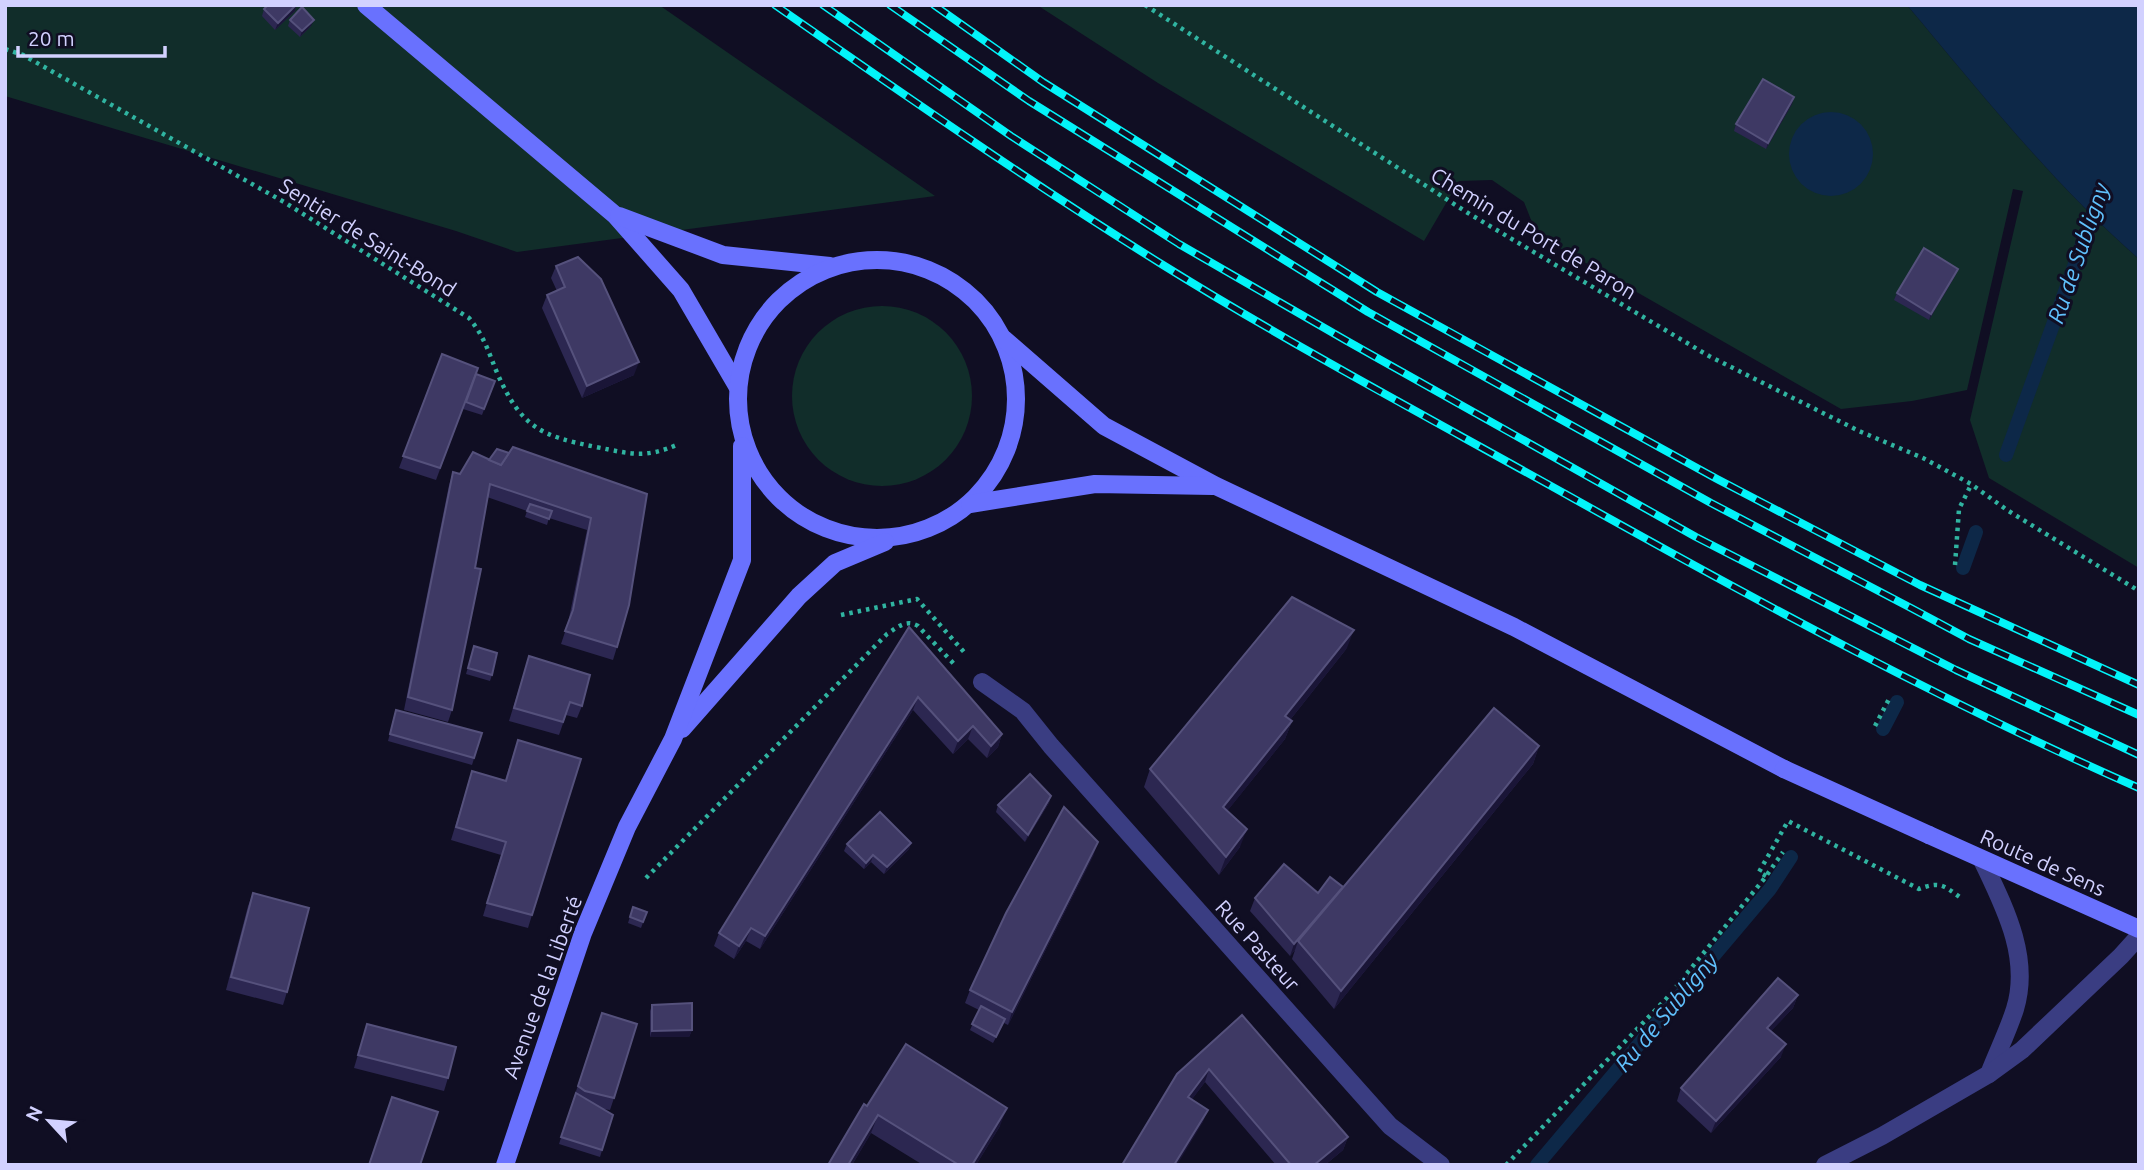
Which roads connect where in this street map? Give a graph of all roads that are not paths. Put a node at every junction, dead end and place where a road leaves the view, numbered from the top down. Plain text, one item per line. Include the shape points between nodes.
1 (366, 5) edge
2 (615, 215) junction
3 (830, 266) junction
4 (1004, 339) junction
5 (737, 386) junction
6 (742, 439) junction
7 (1216, 486) junction
8 (970, 504) junction
9 (893, 538) junction
10 (982, 682) road end
11 (673, 739) junction
12 (1982, 860) junction
13 (2139, 929) edge
14 (2139, 936) edge
15 (1989, 1074) junction
16 (505, 1165) edge
17 (1441, 1165) edge
18 (1825, 1165) edge

1 - 2 main road
2 - 3 main road via 723,255
2 - 5 main road via 681,290
3 - 4 main road via 871,258 912,263 950,278 981,304
3 - 5 main road via 796,285 767,313 747,348
4 - 7 main road, Route de Sens via 1104,426
4 - 8 main road via 1016,382 1014,427 998,469
5 - 6 main road
6 - 9 main road via 759,474 784,504 817,526 854,538
6 - 11 main road via 743,560
7 - 8 main road via 1094,484
7 - 12 main road, Route de Sens, bridge via 1514,627 1784,769
8 - 9 main road via 934,527
9 - 11 main road via 835,563 799,596
10 - 17 street, Rue Pasteur via 1023,711 1390,1126
11 - 16 main road, Avenue de la Liberté via 627,827 579,945
12 - 13 main road, Route de Sens
12 - 15 street via 2006,910 2020,963 2015,1007
14 - 15 street via 2022,1050
15 - 18 street

